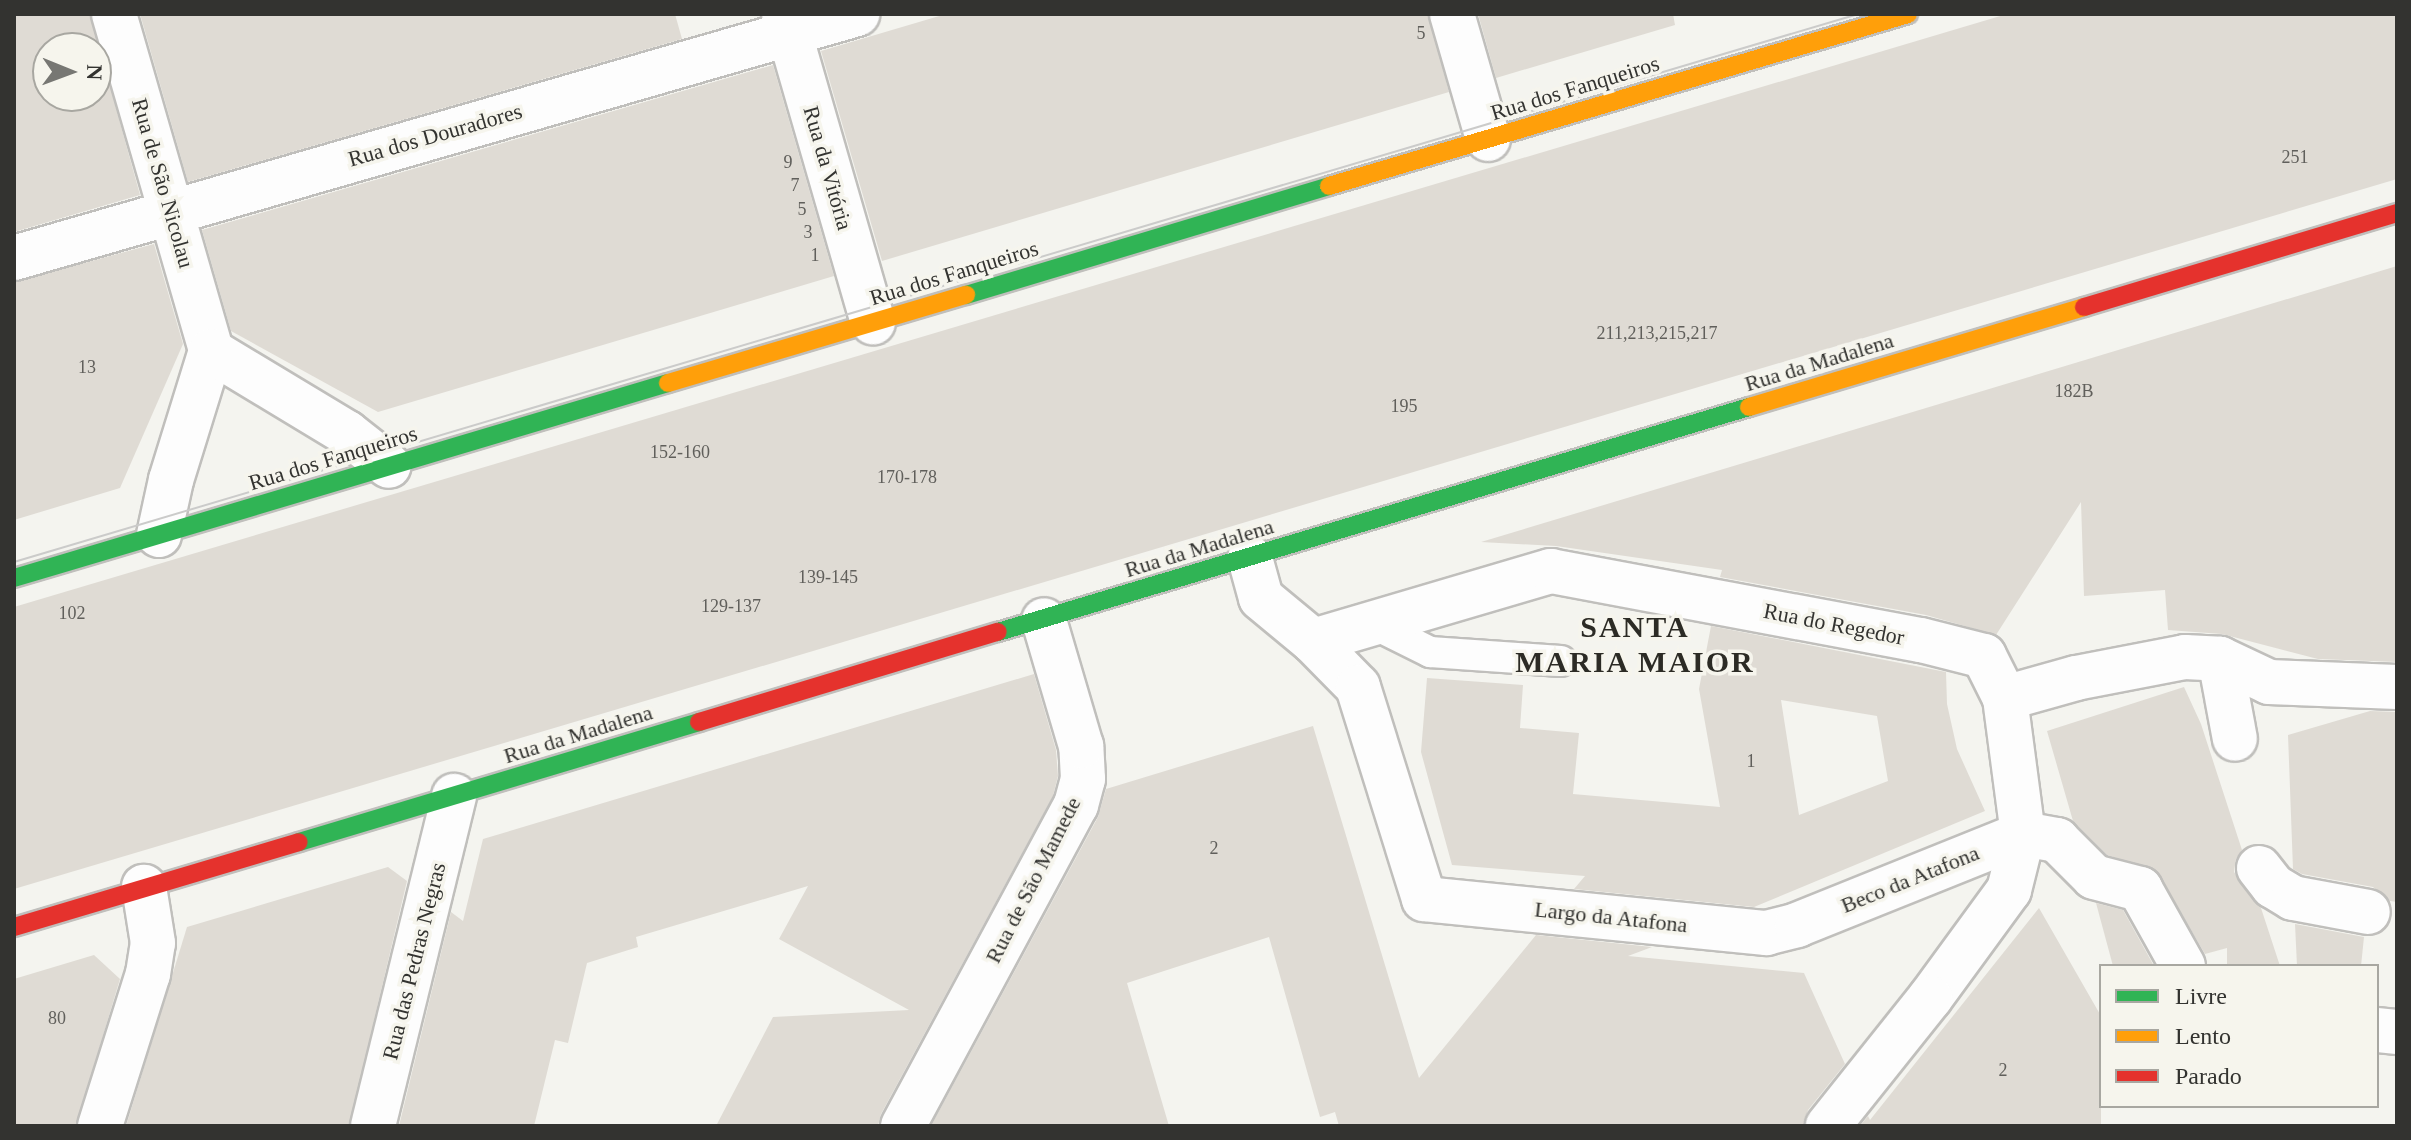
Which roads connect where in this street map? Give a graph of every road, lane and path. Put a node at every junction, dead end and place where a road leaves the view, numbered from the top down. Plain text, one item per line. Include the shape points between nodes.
1 (114, 14) edge
2 (857, 14) edge
3 (1452, 14) edge
4 (1908, 14) edge
5 (787, 24) edge
6 (1488, 139) junction
7 (171, 212) junction
8 (2397, 213) edge
9 (14, 258) edge
10 (873, 322) junction
11 (211, 351) junction
12 (389, 466) junction
13 (159, 535) junction
14 (1250, 558) junction
15 (14, 578) edge
16 (1044, 620) junction
17 (1374, 624) junction
18 (1313, 641) junction
19 (2220, 659) junction
20 (1561, 661) dead end
21 (2397, 687) edge
22 (2005, 698) junction
23 (2235, 739) dead end
24 (454, 796) junction
25 (2023, 834) junction
26 (2259, 868) dead end
27 (144, 887) junction
28 (2368, 912) dead end
29 (1797, 925) joint
30 (14, 927) edge
31 (2176, 949) edge
32 (100, 1126) edge
33 (373, 1126) edge
34 (903, 1126) edge
35 (1828, 1126) edge

1 - 7 street, Rua de São Nicolau
2 - 5 street, Rua dos Douradores
3 - 6 street
4 - 6 main road, Rua dos Fanqueiros
5 - 7 street, Rua dos Douradores
5 - 10 street, Rua da Vitória
6 - 10 main road, Rua dos Fanqueiros
7 - 9 street, Rua dos Douradores
7 - 11 street, Rua de São Nicolau
8 - 14 main road, Rua da Madalena
10 - 12 main road, Rua dos Fanqueiros
11 - 12 street via 347,433
11 - 13 street
12 - 13 main road, Rua dos Fanqueiros
13 - 15 main road, Rua dos Fanqueiros
14 - 16 main road, Rua da Madalena
14 - 18 street via 1261,598
16 - 24 main road, Rua da Madalena
16 - 34 street, Rua de São Mamede via 1081,746 1083,779 1076,805
17 - 18 street, Rua do Regedor
17 - 20 lane via 1430,652
17 - 22 street, Rua do Regedor via 1551,571 1984,656
18 - 29 street, Largo da Atafona via 1358,687 1424,899 1766,933
19 - 21 street via 2269,682
19 - 22 street via 2185,657
19 - 23 street
22 - 25 street
24 - 27 main road, Rua da Madalena
24 - 33 street, Rua das Pedras Negras
25 - 29 street, Beco da Atafona
25 - 31 street via 2057,840 2094,877 2140,889
25 - 35 street via 2009,890
26 - 28 street via 2273,886 2293,898
27 - 30 main road, Rua da Madalena
27 - 32 street via 152,920 148,974

